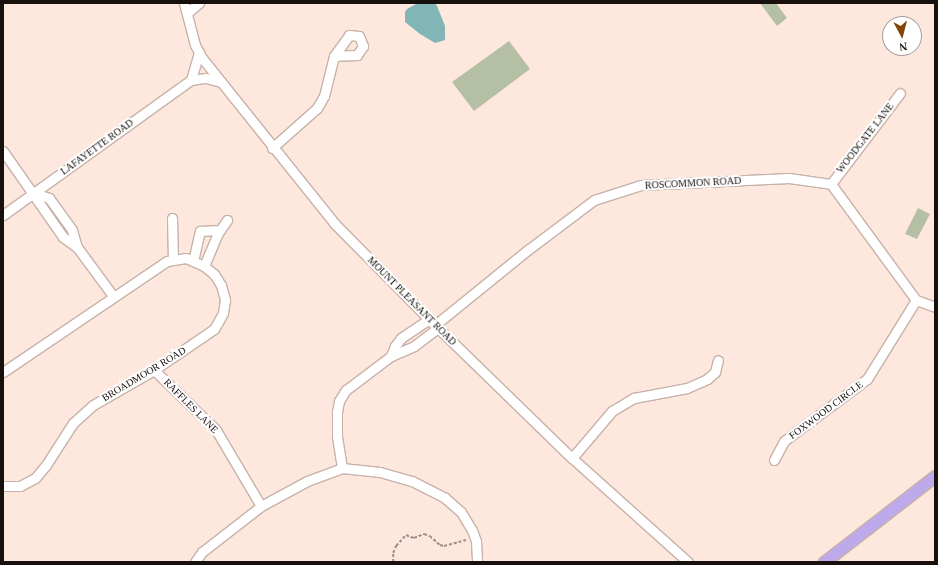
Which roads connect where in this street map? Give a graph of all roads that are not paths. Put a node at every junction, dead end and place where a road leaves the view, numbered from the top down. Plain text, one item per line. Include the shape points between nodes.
1 (184, 3) edge
2 (198, 3) edge
3 (187, 13) junction
4 (198, 52) junction
5 (334, 56) dead end
6 (191, 80) junction
7 (221, 82) junction
8 (900, 93) dead end
9 (272, 148) junction
10 (3, 151) edge
11 (831, 184) junction
12 (34, 193) junction
13 (3, 215) edge
14 (172, 218) dead end
15 (227, 220) dead end
16 (220, 230) junction
17 (173, 260) junction
18 (192, 261) junction
19 (204, 266) junction
20 (114, 296) junction
21 (916, 300) junction
22 (935, 307) edge
23 (434, 324) junction
24 (391, 356) junction
25 (718, 360) dead end
26 (154, 370) junction
27 (3, 372) edge
28 (572, 458) junction
29 (774, 460) dead end
30 (342, 468) junction
31 (935, 476) edge
32 (3, 486) edge
33 (261, 506) junction
34 (195, 562) edge
35 (477, 562) edge
36 (688, 562) edge
37 (824, 562) edge

1 - 3 street, MOUNT PLEASANT ROAD
2 - 3 street
3 - 4 street, MOUNT PLEASANT ROAD
4 - 6 street
4 - 7 street, MOUNT PLEASANT ROAD
5 - 9 street via 324,96 317,108
6 - 7 street via 206,78
6 - 12 street, LAFAYETTE ROAD
7 - 9 street, MOUNT PLEASANT ROAD
8 - 11 street, WOODGATE LANE
9 - 23 street, MOUNT PLEASANT ROAD via 334,223
10 - 12 street
11 - 21 street
11 - 23 street, ROSCOMMON ROAD via 789,178 641,185 594,200
12 - 13 street, LAFAYETTE ROAD
12 - 20 street via 49,198 72,230 77,247
14 - 17 street
15 - 16 street
16 - 18 street via 200,231
16 - 19 street
17 - 18 street, BROADMOOR ROAD via 186,258
17 - 20 street, BROADMOOR ROAD via 167,261
18 - 19 street, BROADMOOR ROAD
19 - 26 street, BROADMOOR ROAD via 214,274 220,285 225,300 224,313 214,329
20 - 27 street, BROADMOOR ROAD
21 - 22 street
21 - 29 street, FOXWOOD CIRCLE via 867,380 784,441
23 - 24 street via 414,346
23 - 24 street via 401,338 394,346
23 - 28 street, MOUNT PLEASANT ROAD
24 - 30 street via 346,390 339,401 336,427
25 - 28 street via 715,372 707,379 686,388 634,398 612,411
26 - 32 street, BROADMOOR ROAD via 93,405 73,423 46,466 35,478 20,486
26 - 33 street, RAFFLES LANE via 216,430
28 - 36 street, MOUNT PLEASANT ROAD
30 - 33 street via 307,481
30 - 35 street via 380,472 412,481 445,498 461,512 474,537
31 - 37 main road
33 - 34 street via 202,552

